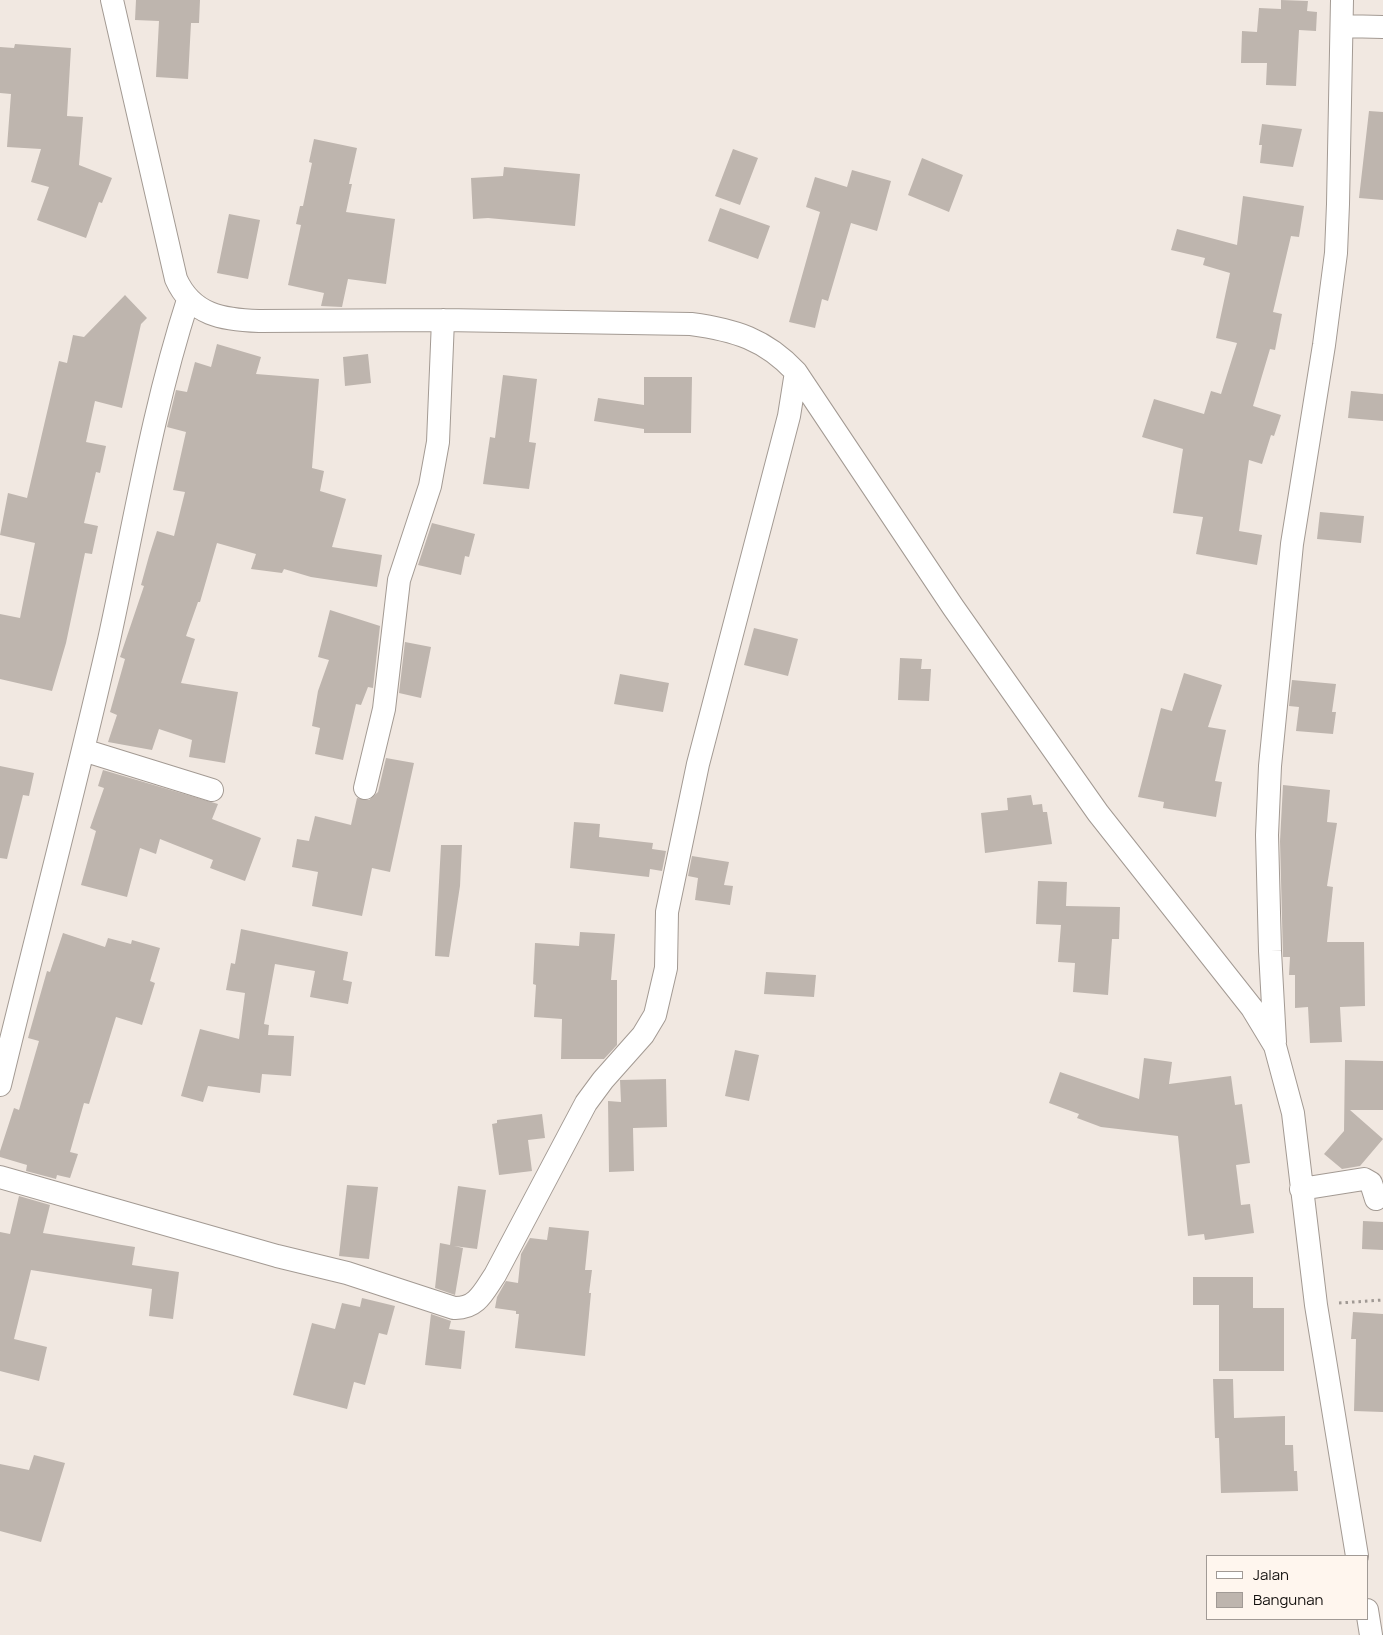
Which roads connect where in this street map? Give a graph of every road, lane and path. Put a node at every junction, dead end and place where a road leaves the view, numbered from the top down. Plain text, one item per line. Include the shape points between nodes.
1 (112, 0) edge
2 (1342, 0) edge
3 (1342, 26) junction
4 (1383, 28) edge
5 (188, 300) junction
6 (442, 320) junction
7 (796, 372) junction
8 (83, 750) junction
9 (365, 788) dead end
10 (212, 790) dead end
11 (1276, 1046) junction
12 (0, 1085) edge
13 (0, 1177) edge
14 (1301, 1189) junction
15 (1376, 1199) dead end
16 (1383, 1300) edge
17 (1316, 1305) junction
18 (1357, 1555) edge
19 (1368, 1616) edge
20 (1371, 1635) edge

1 - 5 street via 171,260 176,279
2 - 3 street
3 - 4 street
3 - 11 street via 1336,253 1292,544 1270,766 1270,951
5 - 6 street via 199,309 235,320
5 - 8 street via 169,359
6 - 7 street via 691,324 742,334 771,349
6 - 9 street via 438,442 430,486 400,580 384,709
7 - 11 street via 952,607 1098,813 1252,1008
7 - 13 street via 789,416 698,764 667,912 666,968 655,1015 643,1035 586,1103 481,1297 473,1305 454,1308 347,1273
8 - 10 street
8 - 12 street
11 - 14 street via 1293,1113
14 - 15 street via 1364,1179 1371,1183
14 - 17 street
16 - 17 path
17 - 18 street
19 - 20 street

